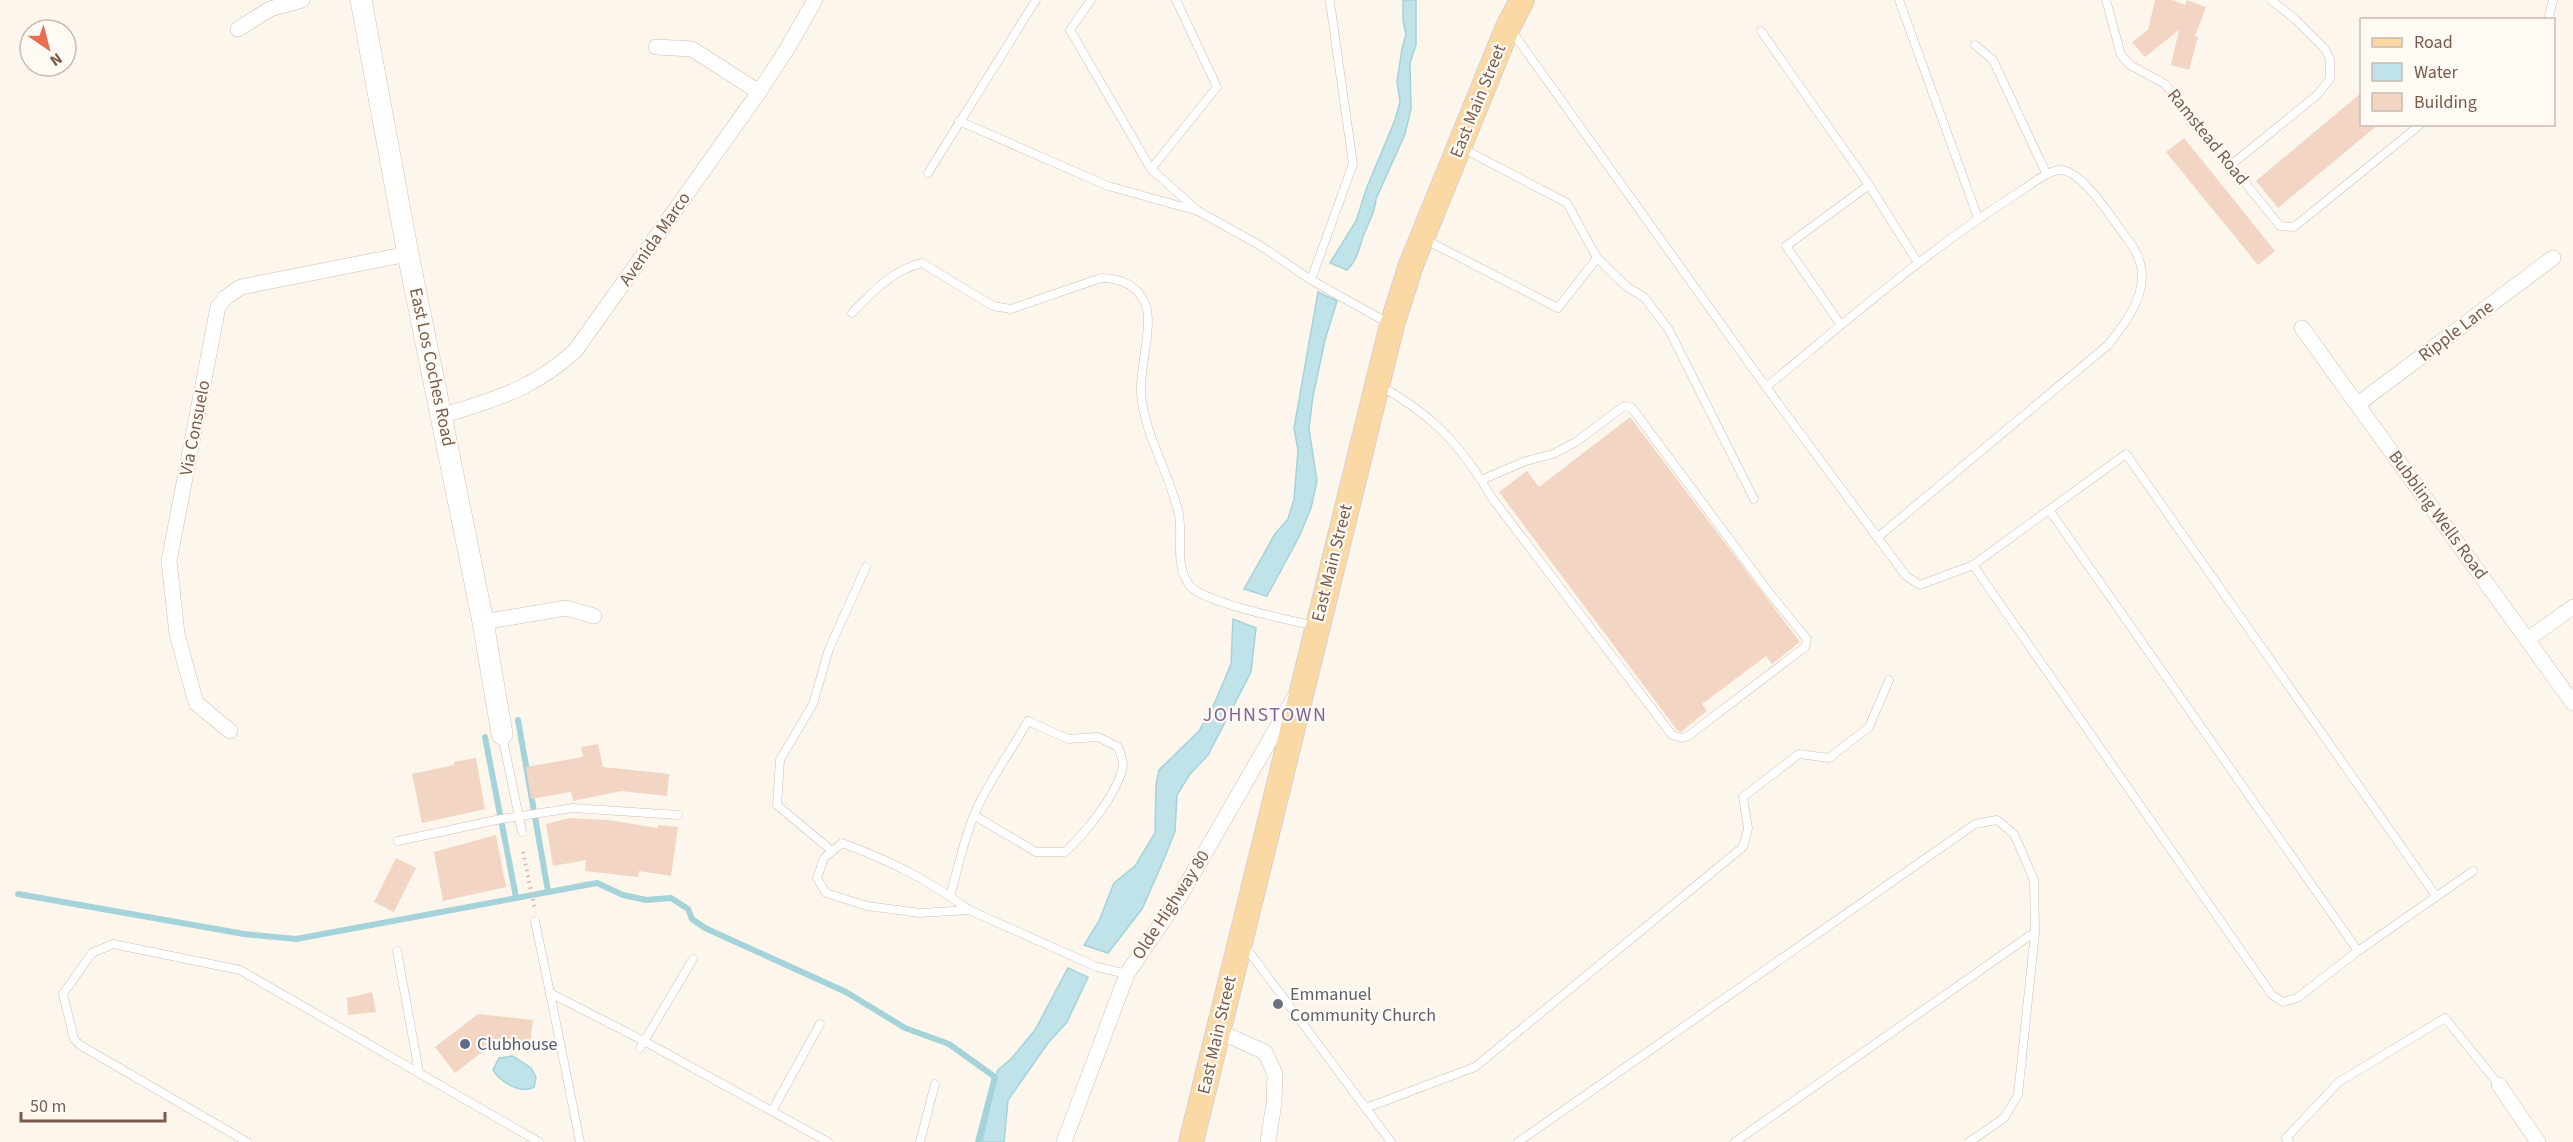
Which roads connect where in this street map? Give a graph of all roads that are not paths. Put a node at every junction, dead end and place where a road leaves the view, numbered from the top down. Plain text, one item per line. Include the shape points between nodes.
1 (302, 0) edge
2 (361, 0) edge
3 (815, 0) edge
4 (1036, 0) edge
5 (1091, 0) edge
6 (1176, 0) edge
7 (1522, 0) edge
8 (1899, 0) edge
9 (2106, 0) edge
10 (2271, 0) edge
11 (2553, 0) edge
12 (1330, 2) dead end
13 (2548, 18) edge
14 (1509, 27) junction
15 (238, 29) dead end
16 (1761, 31) dead end
17 (1975, 45) dead end
18 (656, 47) dead end
19 (759, 92) junction
20 (959, 121) junction
21 (2419, 126) edge
22 (1459, 147) junction
23 (2231, 165) junction
24 (1151, 169) junction
25 (928, 173) dead end
26 (2047, 175) junction
27 (1869, 185) junction
28 (1198, 211) junction
29 (1978, 218) junction
30 (1422, 238) junction
31 (408, 254) junction
32 (1597, 258) junction
33 (2553, 258) dead end
34 (1918, 263) junction
35 (1311, 280) junction
36 (852, 313) dead end
37 (1392, 325) junction
38 (1841, 325) junction
39 (2302, 328) dead end
40 (1377, 384) junction
41 (1766, 387) junction
42 (2358, 404) junction
43 (442, 416) junction
44 (1481, 480) junction
45 (1754, 499) dead end
46 (2050, 512) junction
47 (1878, 537) junction
48 (1973, 566) junction
49 (866, 567) dead end
50 (2573, 607) edge
51 (594, 616) dead end
52 (483, 622) junction
53 (1317, 627) junction
54 (2528, 639) junction
55 (1305, 680) junction
56 (1889, 680) dead end
57 (2573, 703) edge
58 (230, 731) dead end
59 (502, 734) joint
60 (678, 815) dead end
61 (519, 816) junction
62 (975, 816) junction
63 (522, 832) dead end
64 (398, 841) dead end
65 (832, 851) junction
66 (2473, 871) dead end
67 (951, 896) junction
68 (2436, 896) junction
69 (969, 910) junction
70 (535, 921) dead end
71 (2035, 932) junction
72 (1240, 939) junction
73 (397, 951) dead end
74 (2358, 951) junction
75 (693, 959) dead end
76 (1127, 974) junction
77 (550, 993) junction
78 (820, 1024) dead end
79 (1218, 1031) junction
80 (642, 1045) junction
81 (418, 1072) junction
82 (935, 1084) dead end
83 (2499, 1085) joint
84 (1366, 1108) junction
85 (772, 1111) junction
86 (247, 1142) edge
87 (539, 1142) edge
88 (580, 1142) edge
89 (828, 1142) edge
90 (920, 1142) edge
91 (1064, 1142) edge
92 (1191, 1142) edge
93 (1268, 1142) edge
94 (1391, 1142) edge
95 (1518, 1142) edge
96 (1735, 1142) edge
97 (1969, 1142) edge
98 (2289, 1142) edge
99 (2538, 1142) edge

1 - 15 street via 270,9
2 - 31 street, East Los Coches Road
3 - 19 street, Avenida Marco
4 - 20 lane
5 - 24 lane via 1070,30
6 - 24 lane via 1217,87
7 - 14 main road, East Main Street
8 - 29 lane
9 - 23 lane, Ramstead Road via 2121,55 2130,65 2165,84
10 - 23 lane via 2325,49 2332,69 2330,79 2317,95
11 - 13 lane
12 - 35 lane via 1353,164
14 - 22 main road, East Main Street
14 - 41 lane
16 - 27 lane
17 - 26 lane via 1994,60
18 - 19 street via 692,49
19 - 43 street, Avenida Marco via 575,351 547,374 515,392
20 - 25 lane
20 - 28 lane via 1108,186
21 - 23 lane, Ramstead Road via 2294,227 2280,226
22 - 30 main road, East Main Street
22 - 32 lane via 1567,204
24 - 28 lane
26 - 29 lane
26 - 47 lane via 2060,170 2073,173 2139,254 2144,276 2132,314 2108,345
27 - 34 lane
27 - 38 lane via 1786,246
28 - 35 lane
29 - 34 lane
30 - 32 lane via 1558,308
30 - 37 main road, East Main Street
31 - 43 street, East Los Coches Road
31 - 58 street, Via Consuelo via 241,287 218,307 169,561 177,634 196,703
32 - 45 lane via 1627,287 1644,297 1669,330
33 - 42 street, Ripple Lane
34 - 38 lane
35 - 37 lane
36 - 53 lane via 881,284 908,266 922,263 993,306 1011,309 1101,278 1115,278 1134,287 1146,304 1142,404 1155,452 1173,492 1179,516 1181,565 1190,585 1226,603
37 - 40 main road, East Main Street
38 - 41 lane
39 - 42 street, Bubbling Wells Road
40 - 44 lane via 1415,406 1441,428
40 - 53 main road, East Main Street
41 - 47 lane
42 - 54 street, Bubbling Wells Road
43 - 52 street, East Los Coches Road
44 - 44 lane via 1553,454 1624,406 1632,408 1807,639 1805,647 1688,736 1672,735
46 - 48 lane
46 - 68 lane via 2126,454
46 - 74 lane
47 - 48 lane via 1906,576 1920,585
48 - 74 lane via 2272,995 2283,1002 2297,998
49 - 65 lane via 829,649 813,704 780,760 777,805
50 - 54 street
51 - 52 street via 566,608
52 - 59 street, East Los Coches Road
53 - 55 main road, East Main Street
54 - 57 street, Bubbling Wells Road
55 - 72 main road, East Main Street
55 - 76 street, Olde Highway 80 via 1186,886
56 - 84 lane via 1869,727 1829,759 1799,754 1743,797 1748,829 1743,847 1475,1067
59 - 61 lane
60 - 61 lane via 573,808
61 - 63 lane
61 - 64 lane
62 - 62 lane via 1028,721 1068,739 1098,737 1118,747 1123,763 1117,785 1065,852 1036,852
62 - 67 lane
65 - 67 lane via 842,843 874,855
65 - 69 lane via 824,858 817,878 826,893 867,906 920,913
66 - 68 lane
67 - 69 lane
68 - 74 lane
69 - 76 lane via 1076,958
70 - 77 lane
71 - 95 lane via 2034,880 2014,834 1997,820 1975,824
71 - 96 lane
71 - 97 lane via 2018,1095 2004,1118
72 - 79 main road, East Main Street
72 - 84 lane
73 - 81 lane
75 - 80 lane
76 - 91 street, Olde Highway 80
77 - 80 lane
77 - 88 lane
78 - 85 lane
79 - 92 main road, East Main Street
79 - 93 street via 1265,1052 1275,1074
80 - 85 lane
81 - 86 lane via 240,970 113,944 92,953 63,994 74,1039
81 - 87 lane
82 - 90 lane
83 - 98 lane via 2445,1018 2339,1082 2286,1138
83 - 99 street
84 - 94 lane
85 - 89 lane

